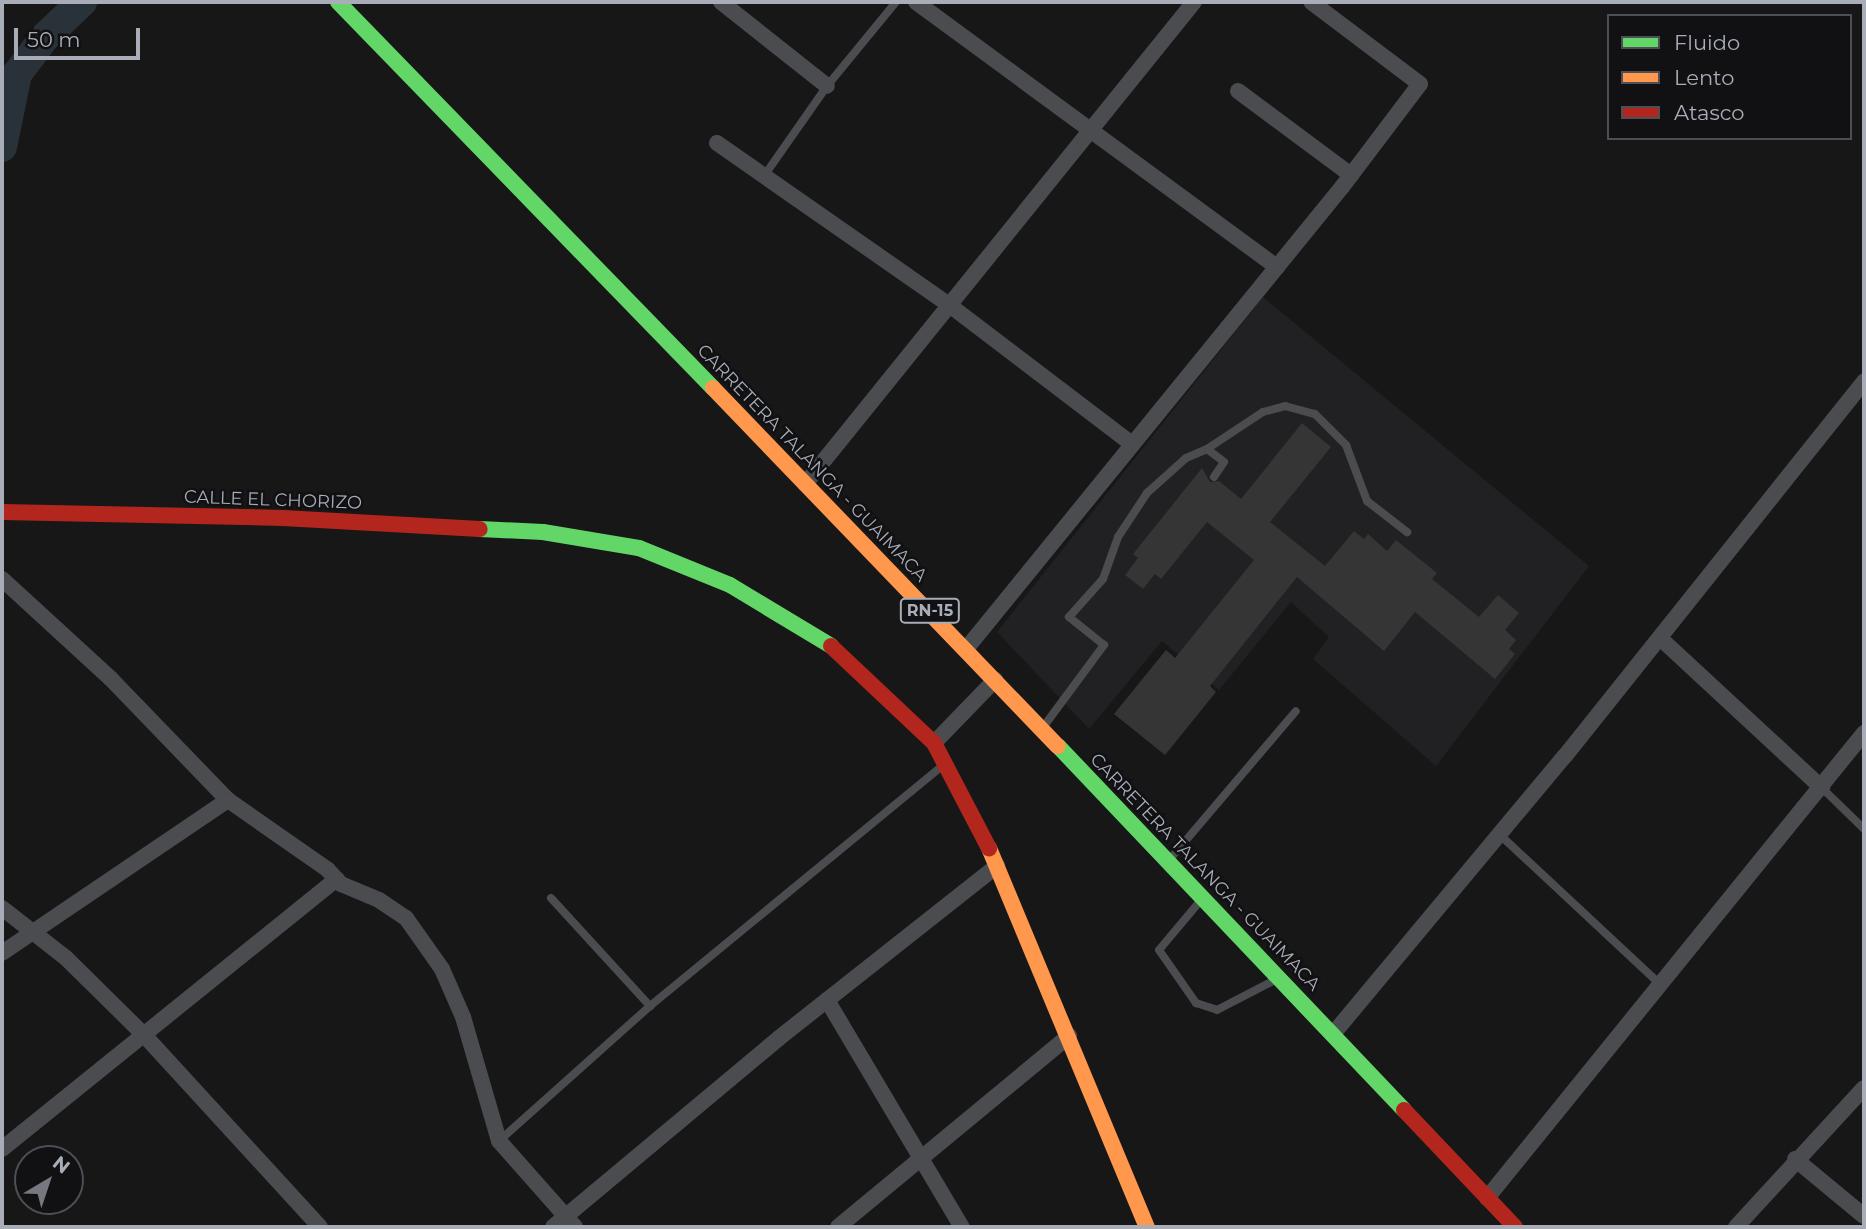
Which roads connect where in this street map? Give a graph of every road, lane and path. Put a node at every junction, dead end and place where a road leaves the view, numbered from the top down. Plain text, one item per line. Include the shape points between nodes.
1 (338, 2) edge
2 (721, 2) edge
3 (896, 2) edge
4 (916, 2) edge
5 (1194, 2) edge
6 (1311, 2) edge
7 (827, 86) junction
8 (1238, 92) dead end
9 (1090, 131) junction
10 (717, 143) dead end
11 (1351, 175) junction
12 (764, 176) junction
13 (1277, 267) junction
14 (952, 307) junction
15 (1864, 382) edge
16 (1132, 444) junction
17 (1207, 449) junction
18 (1214, 477) dead end
19 (805, 484) junction
20 (2, 512) edge
21 (1407, 532) dead end
22 (2, 579) edge
23 (1660, 638) junction
24 (966, 649) junction
25 (995, 680) junction
26 (1296, 711) dead end
27 (1042, 729) junction
28 (1864, 733) edge
29 (934, 743) junction
30 (945, 764) junction
31 (1822, 788) junction
32 (228, 800) junction
33 (1864, 829) edge
34 (1499, 834) junction
35 (1168, 862) junction
36 (996, 866) junction
37 (337, 879) junction
38 (551, 898) dead end
39 (1203, 898) junction
40 (2, 908) edge
41 (32, 933) junction
42 (2, 953) edge
43 (1279, 978) junction
44 (1662, 986) junction
45 (827, 1000) junction
46 (650, 1006) junction
47 (1333, 1034) junction
48 (145, 1036) junction
49 (1069, 1036) junction
50 (1864, 1088) edge
51 (499, 1141) junction
52 (2, 1149) edge
53 (922, 1157) junction
54 (1796, 1159) junction
55 (1487, 1198) junction
56 (1864, 1216) edge
57 (564, 1224) edge
58 (320, 1227) edge
59 (838, 1227) edge
60 (962, 1227) edge
61 (1147, 1227) edge
62 (1515, 1227) edge
63 (1737, 1227) edge

1 - 19 main road, CARRETERA TALANGA - GUAIMACA / RN-15
2 - 7 street
3 - 7 lane
4 - 9 street
5 - 9 street
6 - 11 street via 1420,84
7 - 12 lane
8 - 11 street
9 - 13 street
9 - 14 street
10 - 12 street
11 - 13 street
12 - 14 street
13 - 16 street
14 - 16 street
14 - 19 street
15 - 23 street
16 - 24 street
17 - 18 lane via 1224,462
17 - 21 lane via 1263,412 1284,406 1315,414 1346,445 1367,500
17 - 27 lane via 1186,458 1147,493 1118,537 1103,579 1069,617 1104,645
19 - 24 main road, CARRETERA TALANGA - GUAIMACA / RN-15
20 - 29 main road, CALLE EL CHORIZO via 283,518 543,532 639,548 730,585 828,644
22 - 32 street via 110,679
23 - 31 street
23 - 34 street
24 - 25 main road, CARRETERA TALANGA - GUAIMACA / RN-15
25 - 27 main road, CARRETERA TALANGA - GUAIMACA / RN-15
25 - 29 street
26 - 35 lane
27 - 35 main road, CARRETERA TALANGA - GUAIMACA / RN-15
28 - 31 street
29 - 30 main road, CALLE EL CHORIZO
30 - 36 main road, CALLE EL CHORIZO
30 - 46 lane
31 - 33 lane
31 - 44 street
32 - 37 street
32 - 41 street
34 - 44 lane
34 - 47 street
35 - 39 main road, CARRETERA TALANGA - GUAIMACA / RN-15
36 - 45 street
36 - 49 main road, CALLE EL CHORIZO
37 - 48 street
37 - 51 street via 406,918 442,969 463,1017
38 - 46 lane
39 - 43 main road, CARRETERA TALANGA - GUAIMACA / RN-15
39 - 43 lane via 1159,950 1196,1003 1217,1010
40 - 41 street
41 - 42 street
41 - 48 street via 66,958
43 - 47 main road, CARRETERA TALANGA - GUAIMACA / RN-15
44 - 55 street
45 - 53 street
45 - 57 street
46 - 51 lane
47 - 55 main road, CARRETERA TALANGA - GUAIMACA / RN-15
48 - 52 street
48 - 58 street
49 - 53 street
49 - 61 main road, CALLE EL CHORIZO
50 - 54 street
51 - 57 street
53 - 59 street
53 - 60 street
54 - 56 street
54 - 63 street
55 - 62 main road, CARRETERA TALANGA - GUAIMACA / RN-15

